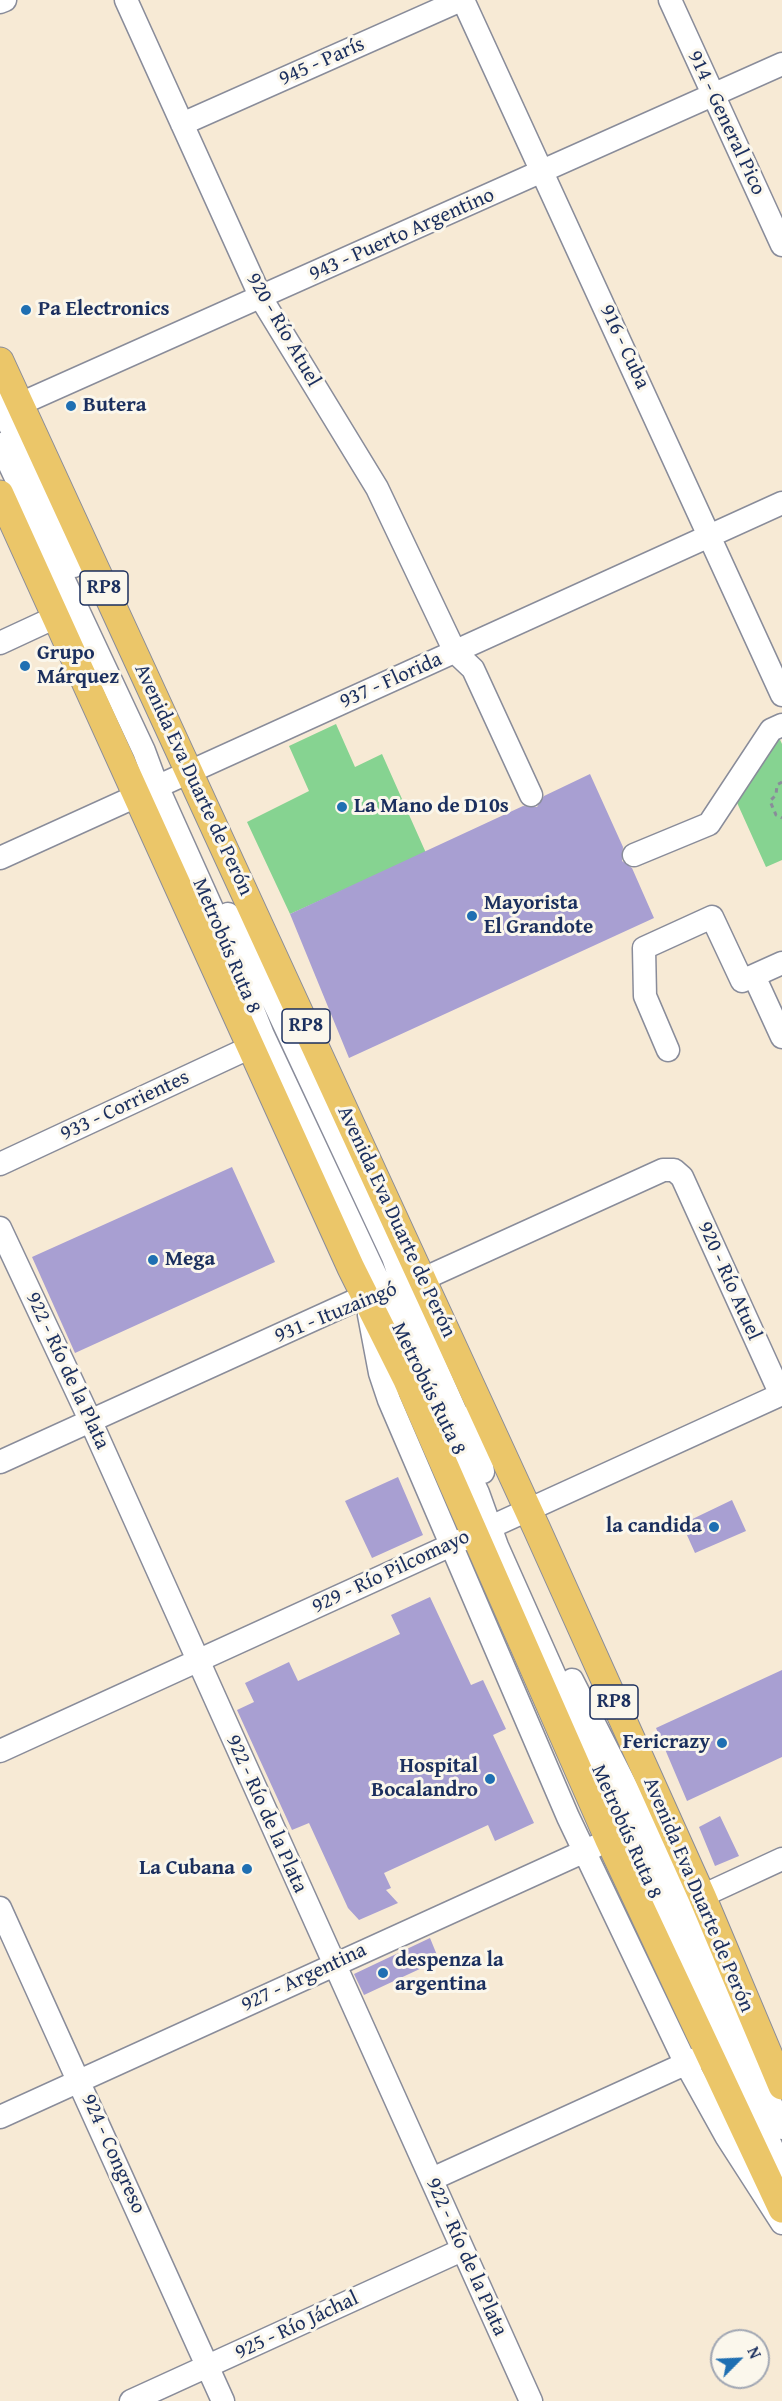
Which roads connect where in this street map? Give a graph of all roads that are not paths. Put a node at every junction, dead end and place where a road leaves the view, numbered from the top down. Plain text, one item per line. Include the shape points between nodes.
1 (5, 0) edge
2 (126, 0) edge
3 (462, 0) edge
4 (670, 0) edge
5 (0, 2) edge
6 (782, 63) edge
7 (712, 94) junction
8 (182, 124) junction
9 (543, 172) junction
10 (782, 245) edge
11 (261, 298) junction
12 (0, 361) edge
13 (10, 404) edge
14 (0, 444) edge
15 (0, 494) edge
16 (782, 503) edge
17 (711, 536) junction
18 (56, 617) junction
19 (0, 643) edge
20 (455, 652) junction
21 (782, 695) edge
22 (782, 725) edge
23 (163, 783) junction
24 (531, 795) dead end
25 (634, 855) dead end
26 (0, 858) edge
27 (782, 963) edge
28 (754, 976) junction
29 (782, 1037) edge
30 (251, 1047) junction
31 (668, 1050) dead end
32 (0, 1164) edge
33 (675, 1170) joint
34 (0, 1228) edge
35 (413, 1282) junction
36 (373, 1294) junction
37 (450, 1366) junction
38 (781, 1394) edge
39 (476, 1396) junction
40 (91, 1422) junction
41 (0, 1462) edge
42 (483, 1472) junction
43 (527, 1509) junction
44 (489, 1526) junction
45 (450, 1544) junction
46 (198, 1662) junction
47 (0, 1751) edge
48 (609, 1840) junction
49 (584, 1851) junction
50 (782, 1858) edge
51 (702, 1896) junction
52 (0, 1908) edge
53 (334, 1965) junction
54 (722, 2045) junction
55 (80, 2081) junction
56 (782, 2086) edge
57 (0, 2118) edge
58 (782, 2128) edge
59 (782, 2169) edge
60 (432, 2179) junction
61 (782, 2209) edge
62 (782, 2223) edge
63 (462, 2250) junction
64 (207, 2367) junction
65 (131, 2401) edge
66 (223, 2401) edge
67 (531, 2401) edge

1 - 5 street
2 - 8 street, 920 - Río Atuel
3 - 8 street, 945 - París
3 - 9 street, 916 - Cuba
4 - 7 street, 914 - General Pico
6 - 7 street, 943 - Puerto Argentino
7 - 9 street, 943 - Puerto Argentino
7 - 10 street, 914 - General Pico
8 - 11 street, 920 - Río Atuel
9 - 11 street, 943 - Puerto Argentino
9 - 17 street, 916 - Cuba
11 - 13 street, 943 - Puerto Argentino
11 - 20 street, 920 - Río Atuel via 373,481
12 - 13 main road, Avenida Eva Duarte de Perón / RP8
13 - 23 main road, Avenida Eva Duarte de Perón / RP8
14 - 23 street, Metrobús Ruta 8 via 144,751
15 - 18 main road, Avenida Eva Duarte de Perón / RP8
16 - 17 street, 937 - Florida
17 - 20 street, 937 - Florida
17 - 21 street, 916 - Cuba
18 - 19 street
18 - 23 main road, Avenida Eva Duarte de Perón / RP8
20 - 23 street, 937 - Florida
20 - 24 street, 920 - Río Atuel via 473,669
22 - 25 street via 771,730 709,824
23 - 26 street, 937 - Florida
23 - 30 main road, Avenida Eva Duarte de Perón / RP8
23 - 35 main road, Avenida Eva Duarte de Perón / RP8
23 - 36 street, Metrobús Ruta 8 via 263,1035
27 - 28 street
28 - 29 street
28 - 31 street via 742,981 712,916 644,948 645,996
30 - 32 street, 933 - Corrientes
30 - 36 main road, Avenida Eva Duarte de Perón / RP8
33 - 35 street, 931 - Ituzaingó via 654,1172
33 - 38 street, 920 - Río Atuel via 682,1177
34 - 40 street, 922 - Río de la Plata
35 - 36 street, 931 - Ituzaingó
35 - 37 main road
35 - 39 main road, Avenida Eva Duarte de Perón / RP8
35 - 42 street, Metrobús Ruta 8 via 412,1313
36 - 40 street, 931 - Ituzaingó
36 - 44 main road, Avenida Eva Duarte de Perón / RP8 via 407,1380
36 - 45 street, Avenida Eva Duarte de Perón via 380,1372
37 - 39 main road
37 - 42 street via 474,1419
38 - 43 street, 929 - Río Pilcomayo
39 - 43 main road, Avenida Eva Duarte de Perón / RP8
40 - 41 street, 931 - Ituzaingó
40 - 46 street, 922 - Río de la Plata
42 - 44 street, Metrobús Ruta 8
43 - 44 street, 929 - Río Pilcomayo
43 - 51 main road, Avenida Eva Duarte de Perón / RP8
44 - 45 street, 929 - Río Pilcomayo
44 - 48 main road, Avenida Eva Duarte de Perón / RP8
44 - 54 street, Metrobús Ruta 8
45 - 46 street, 929 - Río Pilcomayo
45 - 49 street, Avenida Eva Duarte de Perón
46 - 47 street, 929 - Río Pilcomayo
46 - 53 street, 922 - Río de la Plata
48 - 49 street, 927 - Argentina
48 - 54 main road, Avenida Eva Duarte de Perón / RP8
49 - 53 street, 927 - Argentina
49 - 54 street, Avenida Eva Duarte de Perón
50 - 51 street
51 - 54 main road, Avenida Eva Duarte de Perón / RP8
52 - 55 street, 924 - Congreso
53 - 55 street, 927 - Argentina
53 - 60 street, 922 - Río de la Plata
54 - 56 main road, Avenida Eva Duarte de Perón / RP8
54 - 58 street, Metrobús Ruta 8
54 - 59 street, Metrobús Ruta 8
54 - 60 street
54 - 61 main road, Avenida Eva Duarte de Perón / RP8
54 - 62 street, Avenida Eva Duarte de Perón via 726,2136
55 - 57 street, 927 - Argentina
55 - 64 street, 924 - Congreso
60 - 63 street, 922 - Río de la Plata
63 - 64 street, 925 - Río Jáchal
63 - 67 street, 922 - Río de la Plata
64 - 65 street, 925 - Río Jáchal
64 - 66 street, 924 - Congreso

